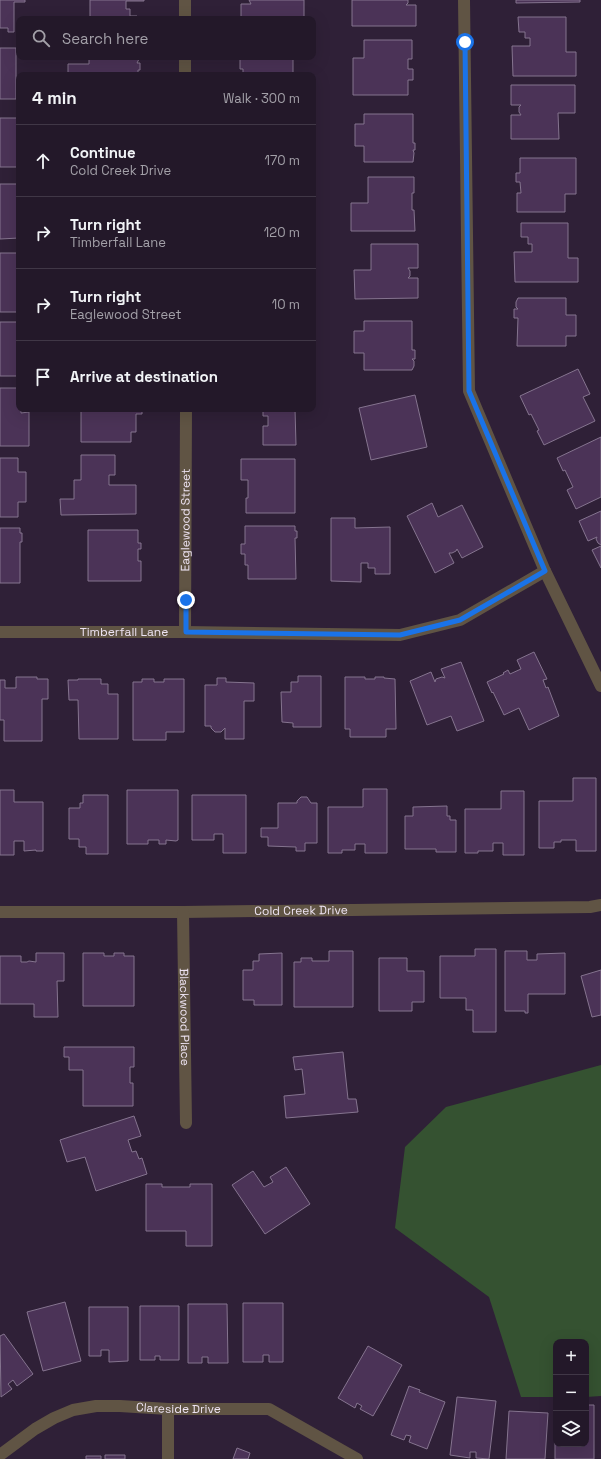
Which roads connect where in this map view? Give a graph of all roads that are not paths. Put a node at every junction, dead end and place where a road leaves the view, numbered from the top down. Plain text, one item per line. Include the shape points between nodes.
1 (185, 0) edge
2 (464, 0) edge
3 (185, 16) edge
4 (185, 60) edge
5 (185, 72) edge
6 (186, 412) edge
7 (545, 571) junction
8 (0, 632) edge
9 (186, 632) junction
10 (601, 686) edge
11 (601, 905) edge
12 (0, 912) edge
13 (183, 912) junction
14 (186, 1123) dead end
15 (168, 1409) junction
16 (0, 1455) edge
17 (168, 1459) edge
18 (357, 1459) edge

1 - 3 street
2 - 7 street via 469,391
4 - 5 street
6 - 9 street, Eaglewood Street
7 - 9 street, Timberfall Lane via 460,620 400,635
7 - 10 street
8 - 9 street, Timberfall Lane
11 - 13 street, Cold Creek Drive
12 - 13 street, Cold Creek Drive
13 - 14 street, Blackwood Place
15 - 16 street, Clareside Drive via 96,1406 73,1410 35,1429
15 - 17 street
15 - 18 street, Clareside Drive via 269,1409

